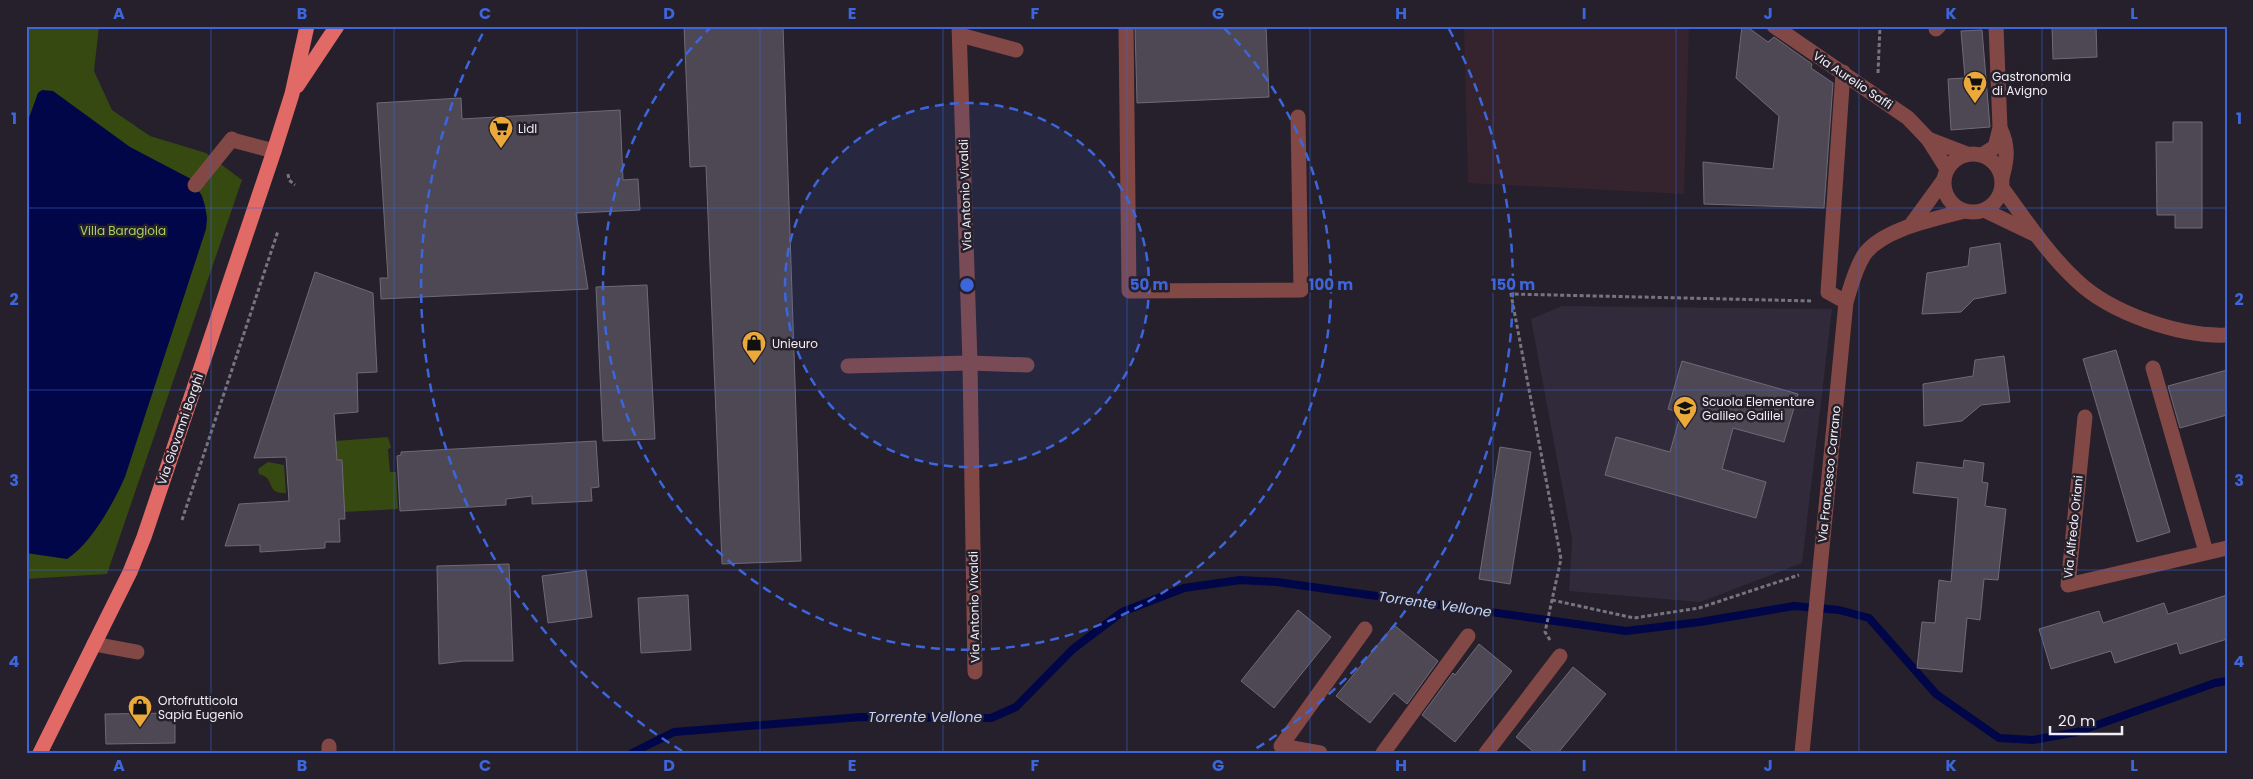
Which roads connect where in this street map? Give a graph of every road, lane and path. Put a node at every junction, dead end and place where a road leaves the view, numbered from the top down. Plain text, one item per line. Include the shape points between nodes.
1 (31, 26) edge
2 (307, 26) edge
3 (337, 26) edge
4 (1126, 26) edge
5 (1774, 26) edge
6 (1880, 26) edge
7 (1996, 26) edge
8 (26, 29) edge
9 (960, 30) edge
10 (1016, 50) dead end
11 (1843, 72) junction
12 (292, 94) junction
13 (1878, 97) junction
14 (1298, 117) dead end
15 (2000, 128) junction
16 (1928, 139) junction
17 (274, 151) junction
18 (1975, 155) junction
19 (1945, 175) junction
20 (2002, 183) junction
21 (195, 185) dead end
22 (1984, 210) junction
23 (1965, 211) junction
24 (1911, 225) junction
25 (278, 231) dead end
26 (2037, 236) junction
27 (1846, 302) junction
28 (2227, 335) edge
29 (970, 363) junction
30 (1027, 365) dead end
31 (848, 366) dead end
32 (2153, 368) dead end
33 (2085, 417) dead end
34 (182, 520) dead end
35 (2227, 548) edge
36 (2206, 552) junction
37 (1819, 569) junction
38 (1552, 600) junction
39 (1364, 629) dead end
40 (1545, 632) dead end
41 (1468, 636) dead end
42 (94, 644) junction
43 (137, 652) dead end
44 (1560, 656) dead end
45 (975, 672) dead end
46 (40, 753) edge
47 (1320, 753) edge
48 (1383, 753) edge
49 (1486, 753) edge
50 (1802, 753) edge

1 - 8 path
2 - 12 main road, Via Giovanni Borghi
3 - 12 main road, Via Giovanni Borghi
4 - 14 street via 1129,291 1301,290
5 - 11 street, Via Aurelio Saffi
6 - 13 path
7 - 15 street
9 - 10 street
9 - 29 street, Via Antonio Vivaldi
11 - 13 street, Via Aurelio Saffi
11 - 27 street via 1828,292
12 - 17 main road, Via Giovanni Borghi
13 - 16 street, Via Aurelio Saffi via 1908,118
15 - 18 street via 1996,147
15 - 20 street via 2006,140 2007,160
16 - 18 street, Via Aurelio Saffi
16 - 19 street, Via Aurelio Saffi
17 - 21 street via 234,140
17 - 42 main road, Via Giovanni Borghi via 144,537
18 - 19 street via 1959,157
18 - 20 street, Via Aurelio Saffi via 1992,161
19 - 23 street, Via Aurelio Saffi via 1945,191 1949,200
19 - 24 street, Via Francesco Carrano
20 - 22 street via 1992,205
20 - 26 street, Via Aurelio Saffi
22 - 23 street, Via Aurelio Saffi
22 - 26 street, Via Aurelio Saffi
23 - 24 street, Via Francesco Carrano
24 - 27 street, Via Francesco Carrano via 1873,245 1865,254
25 - 34 path
26 - 28 street, Via Aurelio Saffi via 2076,280 2116,307 2183,331
27 - 37 street, Via Francesco Carrano
27 - 38 path via 1511,294 1561,559
29 - 30 street
29 - 31 street
29 - 45 street, Via Antonio Vivaldi
32 - 36 street
33 - 36 street, Via Alfredo Oriani via 2068,585
35 - 36 street, Via Alfredo Oriani
37 - 38 path via 1699,608 1634,618
37 - 50 street, Via Francesco Carrano
38 - 40 path
39 - 47 street via 1281,746
41 - 48 street
42 - 43 street
42 - 46 main road, Via Giovanni Borghi
44 - 49 street

